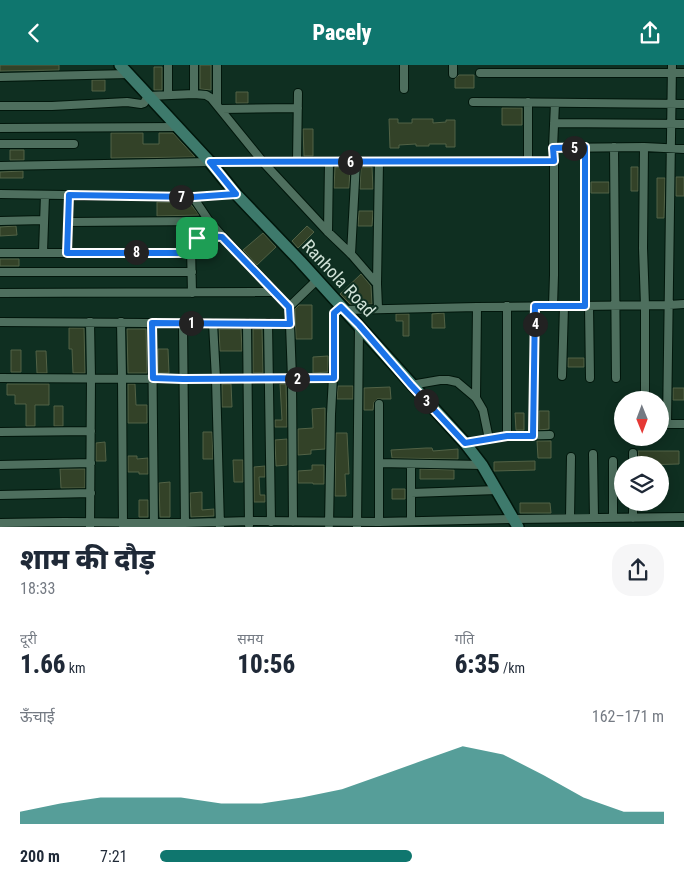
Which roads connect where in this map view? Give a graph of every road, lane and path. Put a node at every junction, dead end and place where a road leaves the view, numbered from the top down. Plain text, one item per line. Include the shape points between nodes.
1 (120, 65) edge
2 (168, 65) edge
3 (194, 65) edge
4 (217, 65) edge
5 (404, 65) edge
6 (672, 69) edge
7 (480, 73) dead end
8 (684, 73) edge
9 (129, 74) junction
10 (0, 77) edge
11 (404, 89) dead end
12 (298, 93) dead end
13 (194, 94) junction
14 (168, 95) junction
15 (148, 96) junction
16 (473, 102) dead end
17 (528, 102) junction
18 (554, 103) junction
19 (671, 104) junction
20 (684, 104) edge
21 (0, 106) edge
22 (219, 107) junction
23 (298, 108) junction
24 (554, 123) junction
25 (671, 124) junction
26 (684, 124) edge
27 (178, 127) junction
28 (0, 128) edge
29 (0, 144) edge
30 (74, 144) dead end
31 (585, 147) junction
32 (614, 147) junction
33 (644, 147) junction
34 (553, 148) junction
35 (670, 149) junction
36 (684, 149) edge
37 (528, 161) junction
38 (554, 161) junction
39 (210, 162) junction
40 (263, 162) junction
41 (297, 162) junction
42 (329, 162) junction
43 (356, 162) junction
44 (380, 162) junction
45 (0, 166) edge
46 (0, 194) edge
47 (236, 194) junction
48 (45, 195) junction
49 (69, 195) junction
50 (193, 197) junction
51 (44, 220) junction
52 (0, 221) edge
53 (68, 221) junction
54 (209, 221) junction
55 (328, 231) junction
56 (222, 237) junction
57 (43, 252) junction
58 (0, 253) edge
59 (67, 253) junction
60 (191, 253) junction
61 (351, 254) junction
62 (0, 273) edge
63 (192, 273) junction
64 (317, 281) junction
65 (378, 284) junction
66 (274, 292) junction
67 (0, 293) edge
68 (192, 293) junction
69 (684, 304) edge
70 (616, 305) junction
71 (645, 305) junction
72 (669, 305) junction
73 (507, 306) junction
74 (535, 306) junction
75 (553, 306) junction
76 (564, 306) junction
77 (587, 306) junction
78 (289, 307) junction
79 (477, 307) junction
80 (342, 309) junction
81 (378, 309) junction
82 (0, 322) edge
83 (90, 322) junction
84 (121, 322) junction
85 (152, 323) junction
86 (213, 323) junction
87 (247, 323) junction
88 (268, 323) junction
89 (183, 324) junction
90 (290, 324) junction
91 (359, 325) junction
92 (562, 376) dead end
93 (0, 378) edge
94 (91, 378) junction
95 (122, 378) junction
96 (153, 378) junction
97 (247, 378) junction
98 (270, 378) junction
99 (334, 378) junction
100 (590, 378) dead end
101 (183, 379) junction
102 (216, 379) junction
103 (292, 379) junction
104 (616, 379) dead end
105 (411, 385) junction
106 (645, 391) edge
107 (665, 391) edge
108 (476, 398) junction
109 (379, 404) dead end
110 (669, 424) edge
111 (684, 424) edge
112 (91, 431) junction
113 (0, 432) edge
114 (550, 435) dead end
115 (507, 436) junction
116 (533, 436) junction
117 (489, 439) junction
118 (465, 443) junction
119 (593, 454) dead end
120 (571, 457) dead end
121 (613, 461) dead end
122 (91, 463) junction
123 (379, 463) junction
124 (411, 464) junction
125 (0, 465) edge
126 (482, 465) junction
127 (497, 491) junction
128 (90, 493) junction
129 (411, 493) junction
130 (0, 495) edge
131 (633, 511) edge
132 (684, 517) edge
133 (570, 518) junction
134 (594, 518) junction
135 (614, 518) junction
136 (633, 518) junction
137 (271, 522) junction
138 (380, 522) junction
139 (643, 522) edge
140 (0, 523) edge
141 (407, 523) edge
142 (459, 523) edge
143 (516, 523) edge
144 (35, 524) edge
145 (64, 524) edge
146 (90, 524) edge
147 (122, 524) edge
148 (249, 524) edge
149 (288, 524) edge
150 (311, 524) edge
151 (329, 524) edge
152 (357, 524) edge
153 (429, 524) edge
154 (10, 525) edge
155 (154, 525) edge
156 (185, 525) edge
157 (220, 525) edge

1 - 9 street, Ranhola Road
2 - 14 street
3 - 13 street
4 - 22 street
5 - 11 street
6 - 7 street
6 - 8 street
6 - 19 street
9 - 10 street
9 - 15 street, Ranhola Road
12 - 23 street
13 - 14 street
13 - 22 street via 206,95
14 - 15 street
15 - 21 street via 141,104
15 - 27 street, Ranhola Road
16 - 17 street
17 - 18 street
17 - 37 street
18 - 19 street
18 - 24 street
19 - 20 street
19 - 25 street
22 - 23 street
22 - 40 street
23 - 41 street
24 - 25 street
24 - 34 street
25 - 26 street
25 - 35 street
27 - 28 street
27 - 39 street, Ranhola Road
29 - 30 street
31 - 32 street
31 - 34 street
31 - 77 street
32 - 33 street
32 - 70 street
33 - 35 street
33 - 71 street
34 - 38 street
35 - 36 street
35 - 72 street
37 - 38 street
37 - 44 street
38 - 75 street
39 - 40 street
39 - 45 street
39 - 47 street, Ranhola Road
40 - 41 street
40 - 55 street
41 - 42 street
42 - 43 street
42 - 55 street
43 - 44 street
43 - 61 street
44 - 65 street
46 - 48 street
47 - 50 street
47 - 64 street, Ranhola Road
48 - 49 street
48 - 51 street
49 - 50 street
49 - 53 street
50 - 54 street
51 - 52 street
51 - 57 street
53 - 54 street
53 - 59 street
54 - 56 street
55 - 61 street
56 - 60 street via 197,238
56 - 66 street
57 - 58 street
57 - 59 street
59 - 60 street
60 - 63 street
61 - 65 street
62 - 63 street
63 - 68 street
64 - 78 street
64 - 80 street, Ranhola Road
65 - 81 street
66 - 68 street
66 - 78 street
67 - 68 street
69 - 72 street
70 - 71 street
70 - 77 street
70 - 104 street
71 - 72 street
71 - 106 street
72 - 107 street
73 - 74 street
73 - 79 street
73 - 115 street
74 - 75 street
74 - 116 street
75 - 76 street
76 - 77 street
76 - 92 street
77 - 100 street
78 - 90 street
79 - 81 street
79 - 108 street
80 - 81 street
80 - 91 street, Ranhola Road
80 - 99 street via 334,313
82 - 83 street
83 - 84 street
83 - 94 street
84 - 85 street
84 - 95 street
85 - 89 street
85 - 96 street
86 - 87 street
86 - 89 street
86 - 102 street
87 - 88 street
87 - 97 street
88 - 90 street
88 - 98 street
89 - 101 street
90 - 103 street
91 - 105 street, Ranhola Road
91 - 152 street
93 - 94 street
94 - 95 street
94 - 112 street
95 - 96 street
95 - 147 street
96 - 101 street
96 - 155 street
97 - 98 street
97 - 102 street
97 - 148 street
98 - 103 street
98 - 137 street
99 - 103 street
99 - 151 street
101 - 102 street
101 - 156 street
102 - 157 street
103 - 149 street
105 - 108 street via 448,380
105 - 118 street, Ranhola Road
108 - 117 street via 483,410
109 - 123 street
110 - 111 street
112 - 113 street
112 - 122 street
114 - 116 street
115 - 116 street
115 - 117 street
117 - 118 street
118 - 126 street, Ranhola Road
119 - 134 street
120 - 133 street
121 - 135 street
122 - 125 street
122 - 128 street
123 - 124 street
123 - 138 street
124 - 126 street
124 - 129 street
126 - 127 street, Ranhola Road
127 - 129 street
127 - 143 street, Ranhola Road
128 - 130 street
128 - 146 street
129 - 141 street
131 - 136 street
132 - 139 street
133 - 134 street
133 - 143 street
134 - 135 street
135 - 136 street
136 - 139 street
137 - 148 street
137 - 149 street
138 - 141 street
138 - 152 street
140 - 154 street
141 - 153 street
142 - 143 street
142 - 153 street
144 - 145 street
144 - 154 street
145 - 146 street
146 - 147 street
147 - 155 street
148 - 157 street
149 - 150 street
150 - 151 street
151 - 152 street
155 - 156 street
156 - 157 street

